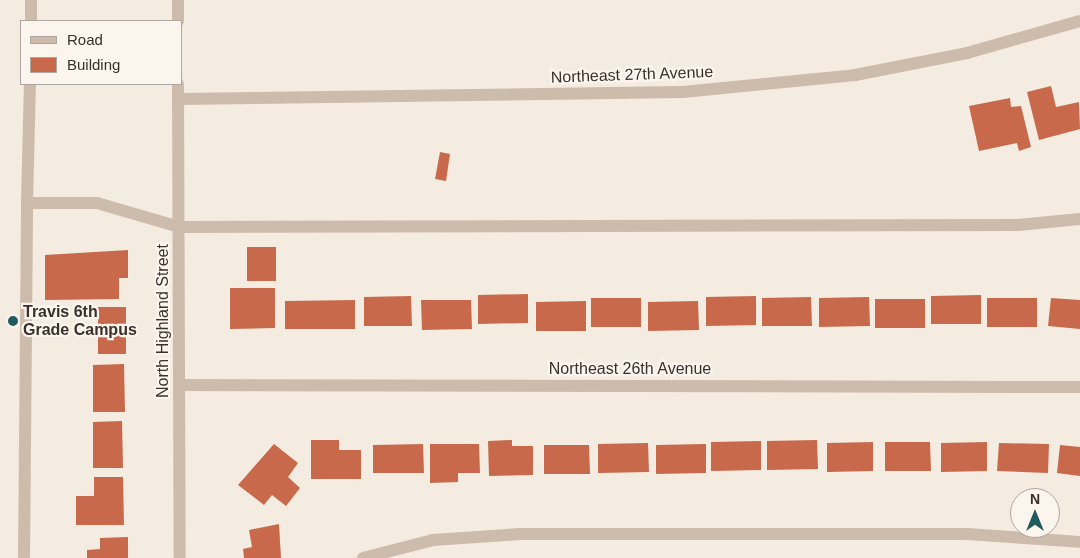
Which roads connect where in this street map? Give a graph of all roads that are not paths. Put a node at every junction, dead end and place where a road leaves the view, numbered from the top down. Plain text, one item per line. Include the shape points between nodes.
1 (31, 0) edge
2 (178, 0) edge
3 (31, 20) edge
4 (178, 20) edge
5 (1080, 22) edge
6 (30, 85) edge
7 (178, 85) edge
8 (178, 99) junction
9 (27, 203) junction
10 (1080, 219) edge
11 (179, 227) junction
12 (180, 385) junction
13 (1080, 387) edge
14 (1080, 542) edge
15 (24, 558) edge
16 (180, 558) edge
17 (363, 558) edge

1 - 3 street
2 - 4 street
5 - 8 street, Northeast 27th Avenue via 966,53 855,75 683,92
6 - 9 street
7 - 8 street, North Highland Street
8 - 11 street, North Highland Street
9 - 11 street via 97,203
9 - 15 street
10 - 11 street via 1018,225
11 - 12 street, North Highland Street
12 - 13 street, Northeast 26th Avenue
12 - 16 street, North Highland Street
14 - 17 street via 967,534 520,534 434,540

